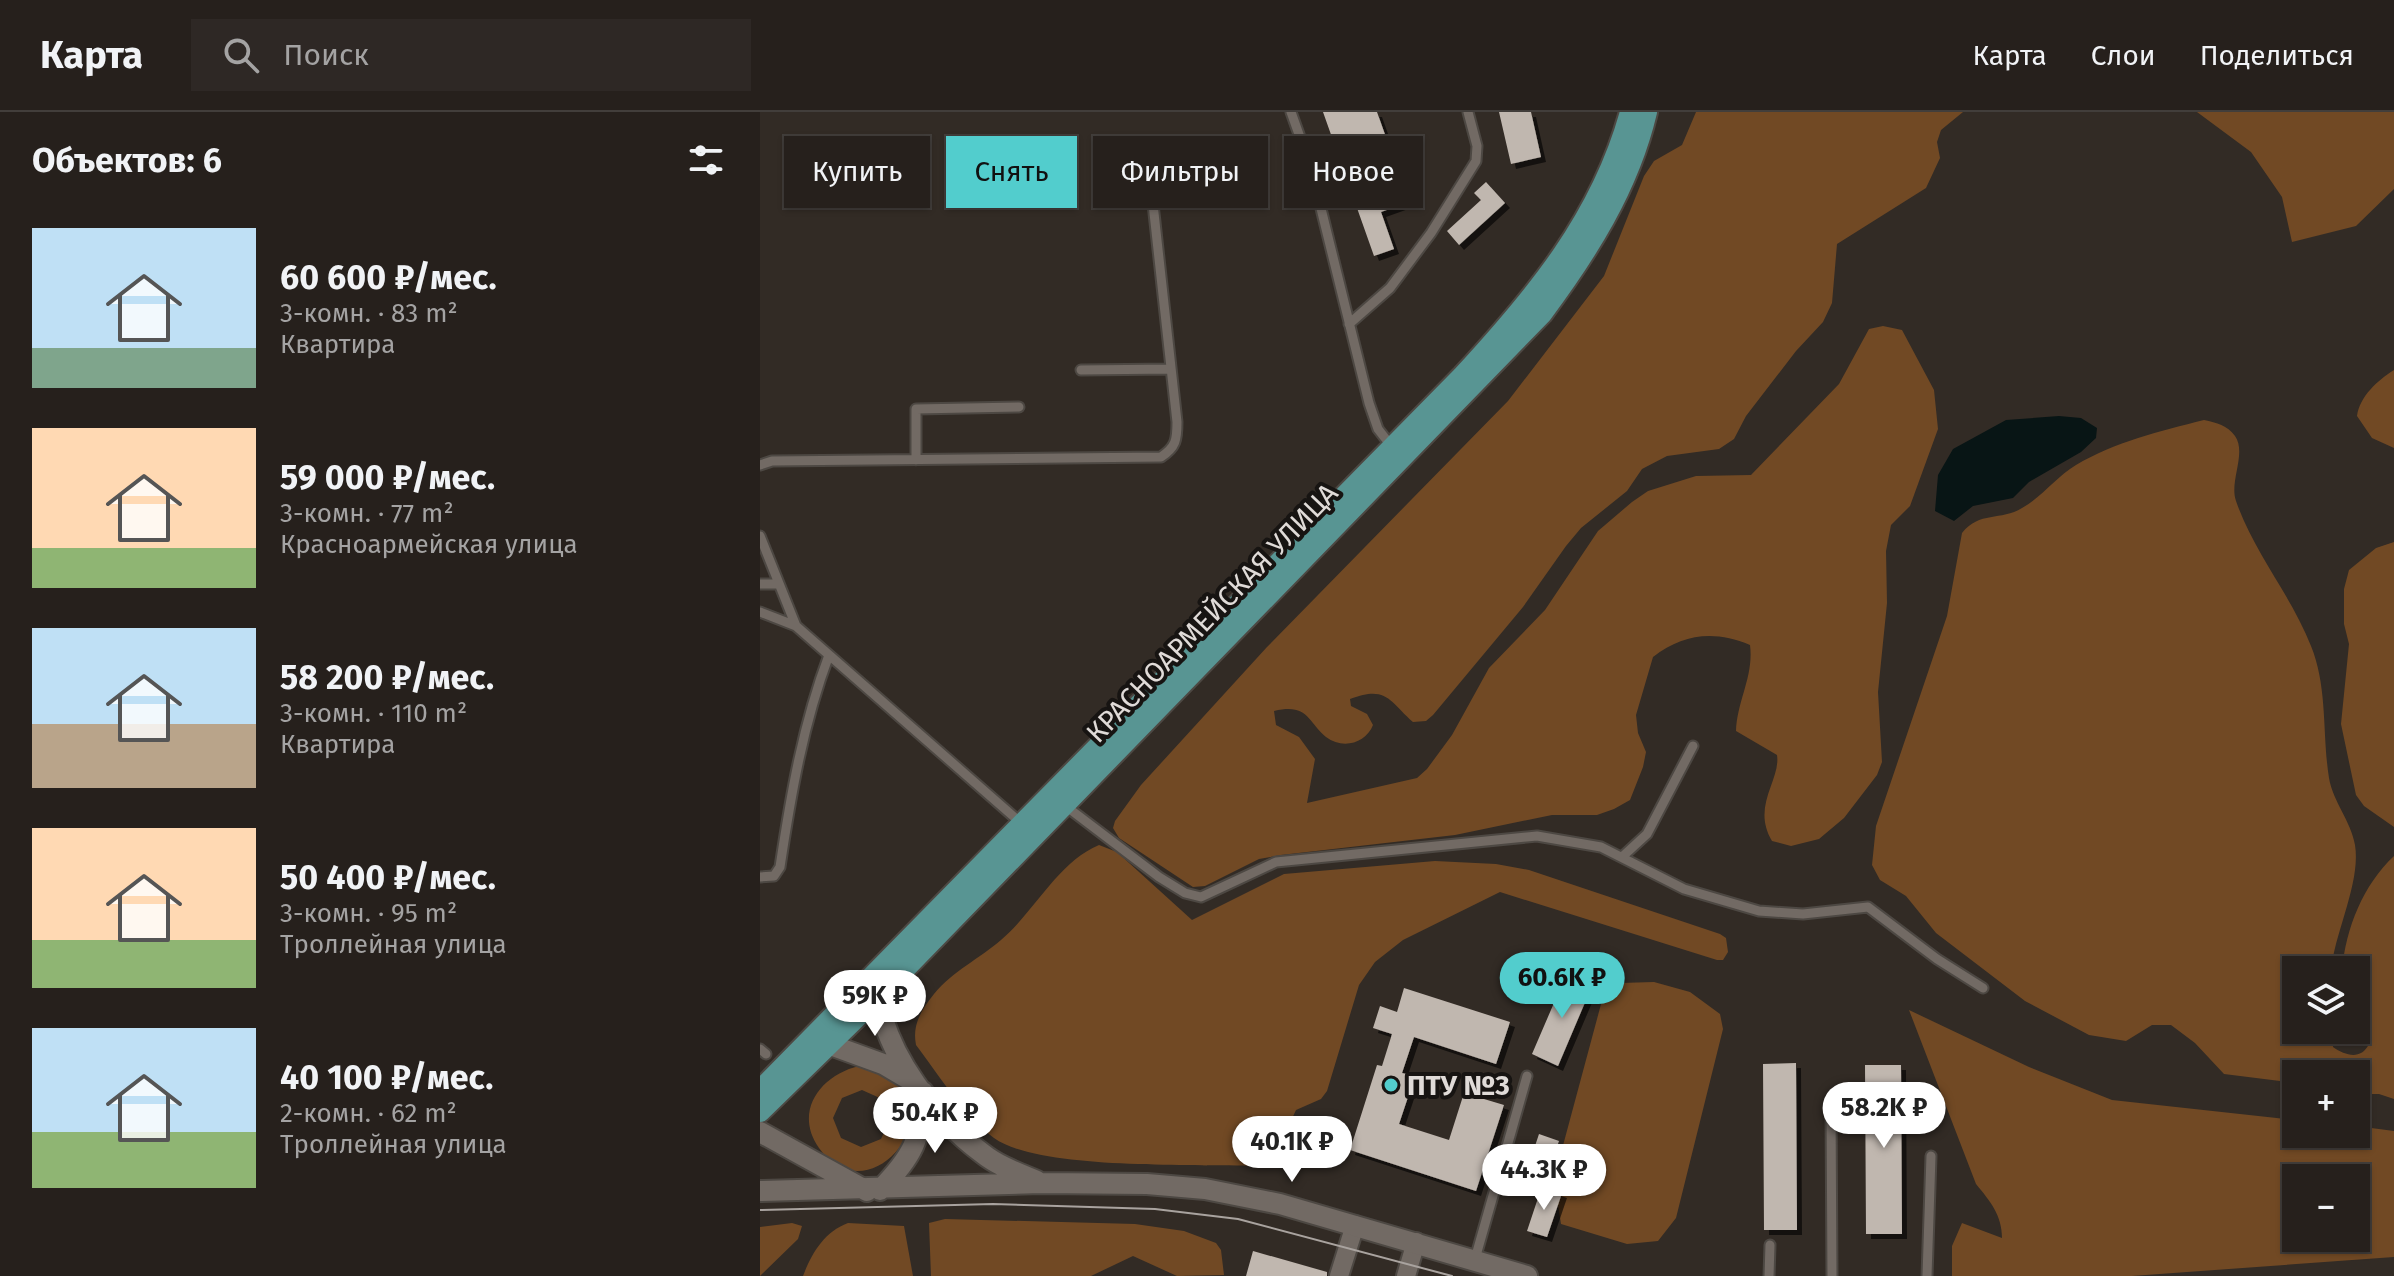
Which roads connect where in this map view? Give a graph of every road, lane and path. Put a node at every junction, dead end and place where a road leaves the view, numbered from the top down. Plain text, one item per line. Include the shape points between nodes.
1 (1291, 112) edge
2 (1468, 112) edge
3 (1630, 112) edge
4 (1647, 112) edge
5 (1153, 208) edge
6 (1349, 324) junction
7 (1171, 369) junction
8 (1081, 370) dead end
9 (1019, 407) dead end
10 (1398, 452) junction
11 (916, 460) junction
12 (760, 465) edge
13 (760, 536) edge
14 (764, 554) edge
15 (760, 584) edge
16 (779, 584) junction
17 (760, 612) edge
18 (796, 626) junction
19 (829, 655) junction
20 (1693, 746) dead end
21 (1063, 804) junction
22 (1029, 823) junction
23 (1622, 857) junction
24 (760, 877) edge
25 (1983, 988) dead end
26 (878, 997) junction
27 (821, 1041) junction
28 (1527, 1076) dead end
29 (919, 1088) junction
30 (760, 1090) edge
31 (1831, 1108) dead end
32 (760, 1112) edge
33 (760, 1132) edge
34 (1931, 1156) dead end
35 (1041, 1183) junction
36 (874, 1190) junction
37 (760, 1191) edge
38 (1355, 1225) junction
39 (1416, 1242) junction
40 (1770, 1245) dead end
41 (1475, 1259) junction
42 (1339, 1276) edge
43 (1406, 1276) edge
44 (1527, 1276) edge
45 (1769, 1276) edge
46 (1832, 1276) edge
47 (1927, 1276) edge

1 - 6 lane via 1311,168
2 - 6 lane via 1476,161 1390,288
3 - 10 main road, КРАСНОАРМЕЙСКАЯ УЛИЦА via 1613,165 1569,249 1530,302
4 - 10 main road, КРАСНОАРМЕЙСКАЯ УЛИЦА via 1602,228 1574,271 1502,357
5 - 7 lane
6 - 10 lane via 1374,419
7 - 8 lane
7 - 11 lane via 1177,441 1161,457
9 - 11 lane via 916,409
10 - 21 main road, КРАСНОАРМЕЙСКАЯ УЛИЦА
10 - 22 main road, КРАСНОАРМЕЙСКАЯ УЛИЦА
11 - 12 lane
13 - 14 lane
14 - 16 lane
15 - 16 lane
16 - 18 lane
17 - 18 lane
18 - 19 lane
19 - 22 lane
19 - 24 lane via 792,785 780,867 774,876
20 - 23 lane via 1647,834
21 - 22 main road, КРАСНОАРМЕЙСКАЯ УЛИЦА
21 - 23 lane via 1159,877 1201,897 1276,862 1515,837 1574,840
22 - 26 main road, КРАСНОАРМЕЙСКАЯ УЛИЦА
22 - 27 main road, КРАСНОАРМЕЙСКАЯ УЛИЦА
23 - 25 lane via 1684,889 1759,911 1803,914 1868,907
26 - 27 main road, КРАСНОАРМЕЙСКАЯ УЛИЦА
26 - 29 street via 884,1025
27 - 29 street via 883,1064
27 - 30 main road
27 - 32 main road, КРАСНОАРМЕЙСКАЯ УЛИЦА
28 - 41 lane
29 - 35 street via 983,1154
29 - 36 street via 919,1138 909,1157
31 - 46 lane
33 - 36 street
34 - 47 lane
35 - 36 street
35 - 38 street via 1205,1189
36 - 37 street
38 - 39 street
38 - 42 street
39 - 41 street
39 - 43 street
40 - 45 lane
41 - 44 street

